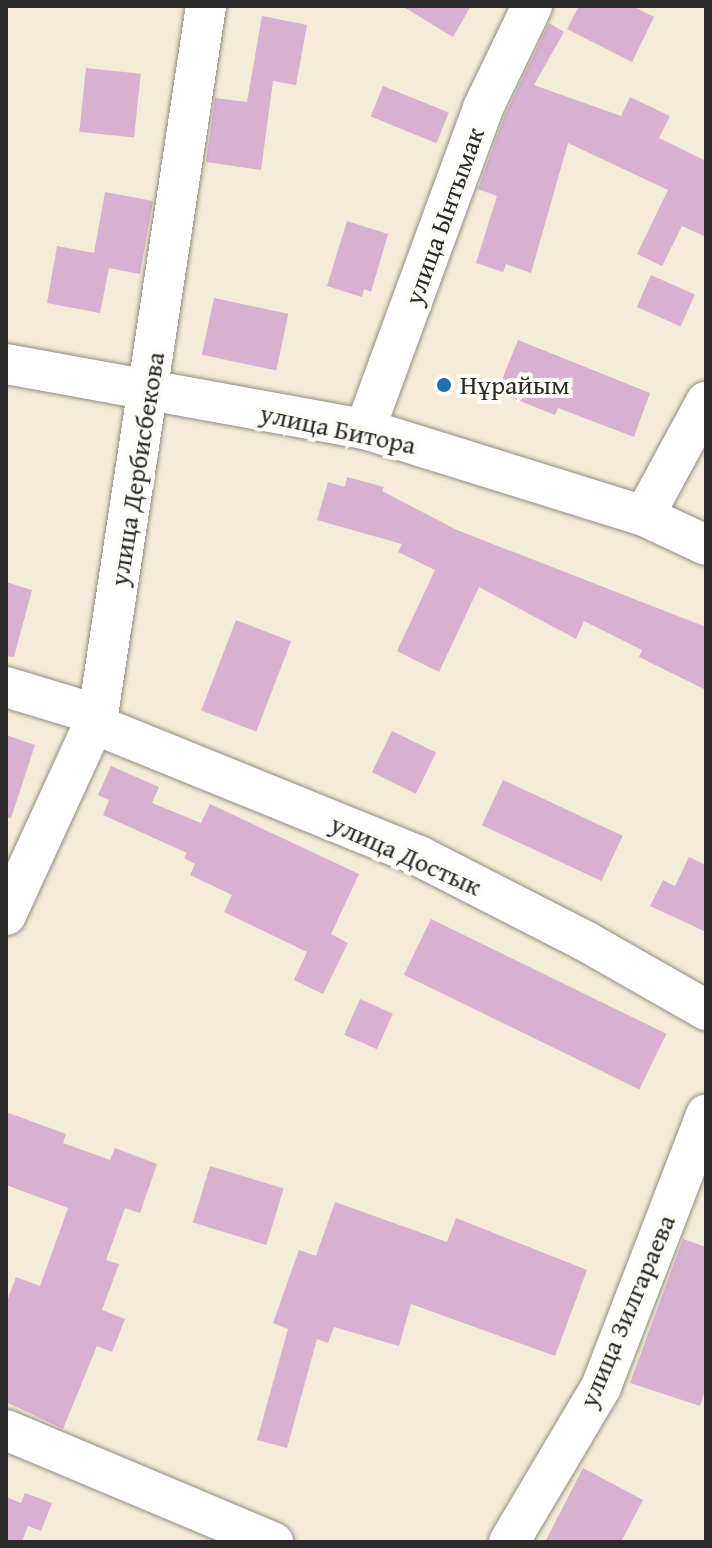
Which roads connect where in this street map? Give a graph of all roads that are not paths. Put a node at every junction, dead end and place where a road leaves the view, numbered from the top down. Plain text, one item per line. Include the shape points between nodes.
1 (206, 6) edge
2 (532, 6) edge
3 (6, 364) edge
4 (149, 393) junction
5 (706, 402) edge
6 (365, 429) junction
7 (644, 516) junction
8 (706, 545) edge
9 (6, 687) edge
10 (96, 719) junction
11 (6, 915) edge
12 (706, 1010) edge
13 (706, 1115) edge
14 (6, 1430) edge
15 (273, 1542) edge
16 (509, 1542) edge

1 - 4 street, улица Дербисбекова
2 - 6 street, улица Ынтымак via 483,108
3 - 4 street, улица Битора
4 - 6 street, улица Битора
4 - 10 street, улица Дербисбекова
5 - 7 street
6 - 7 street, улица Битора
7 - 8 street, улица Битора
9 - 10 street, улица Достык
10 - 11 street, улица Дербисбекова
10 - 12 street, улица Достык via 421,857
13 - 16 street, улица Зилгараева via 601,1387
14 - 15 street

